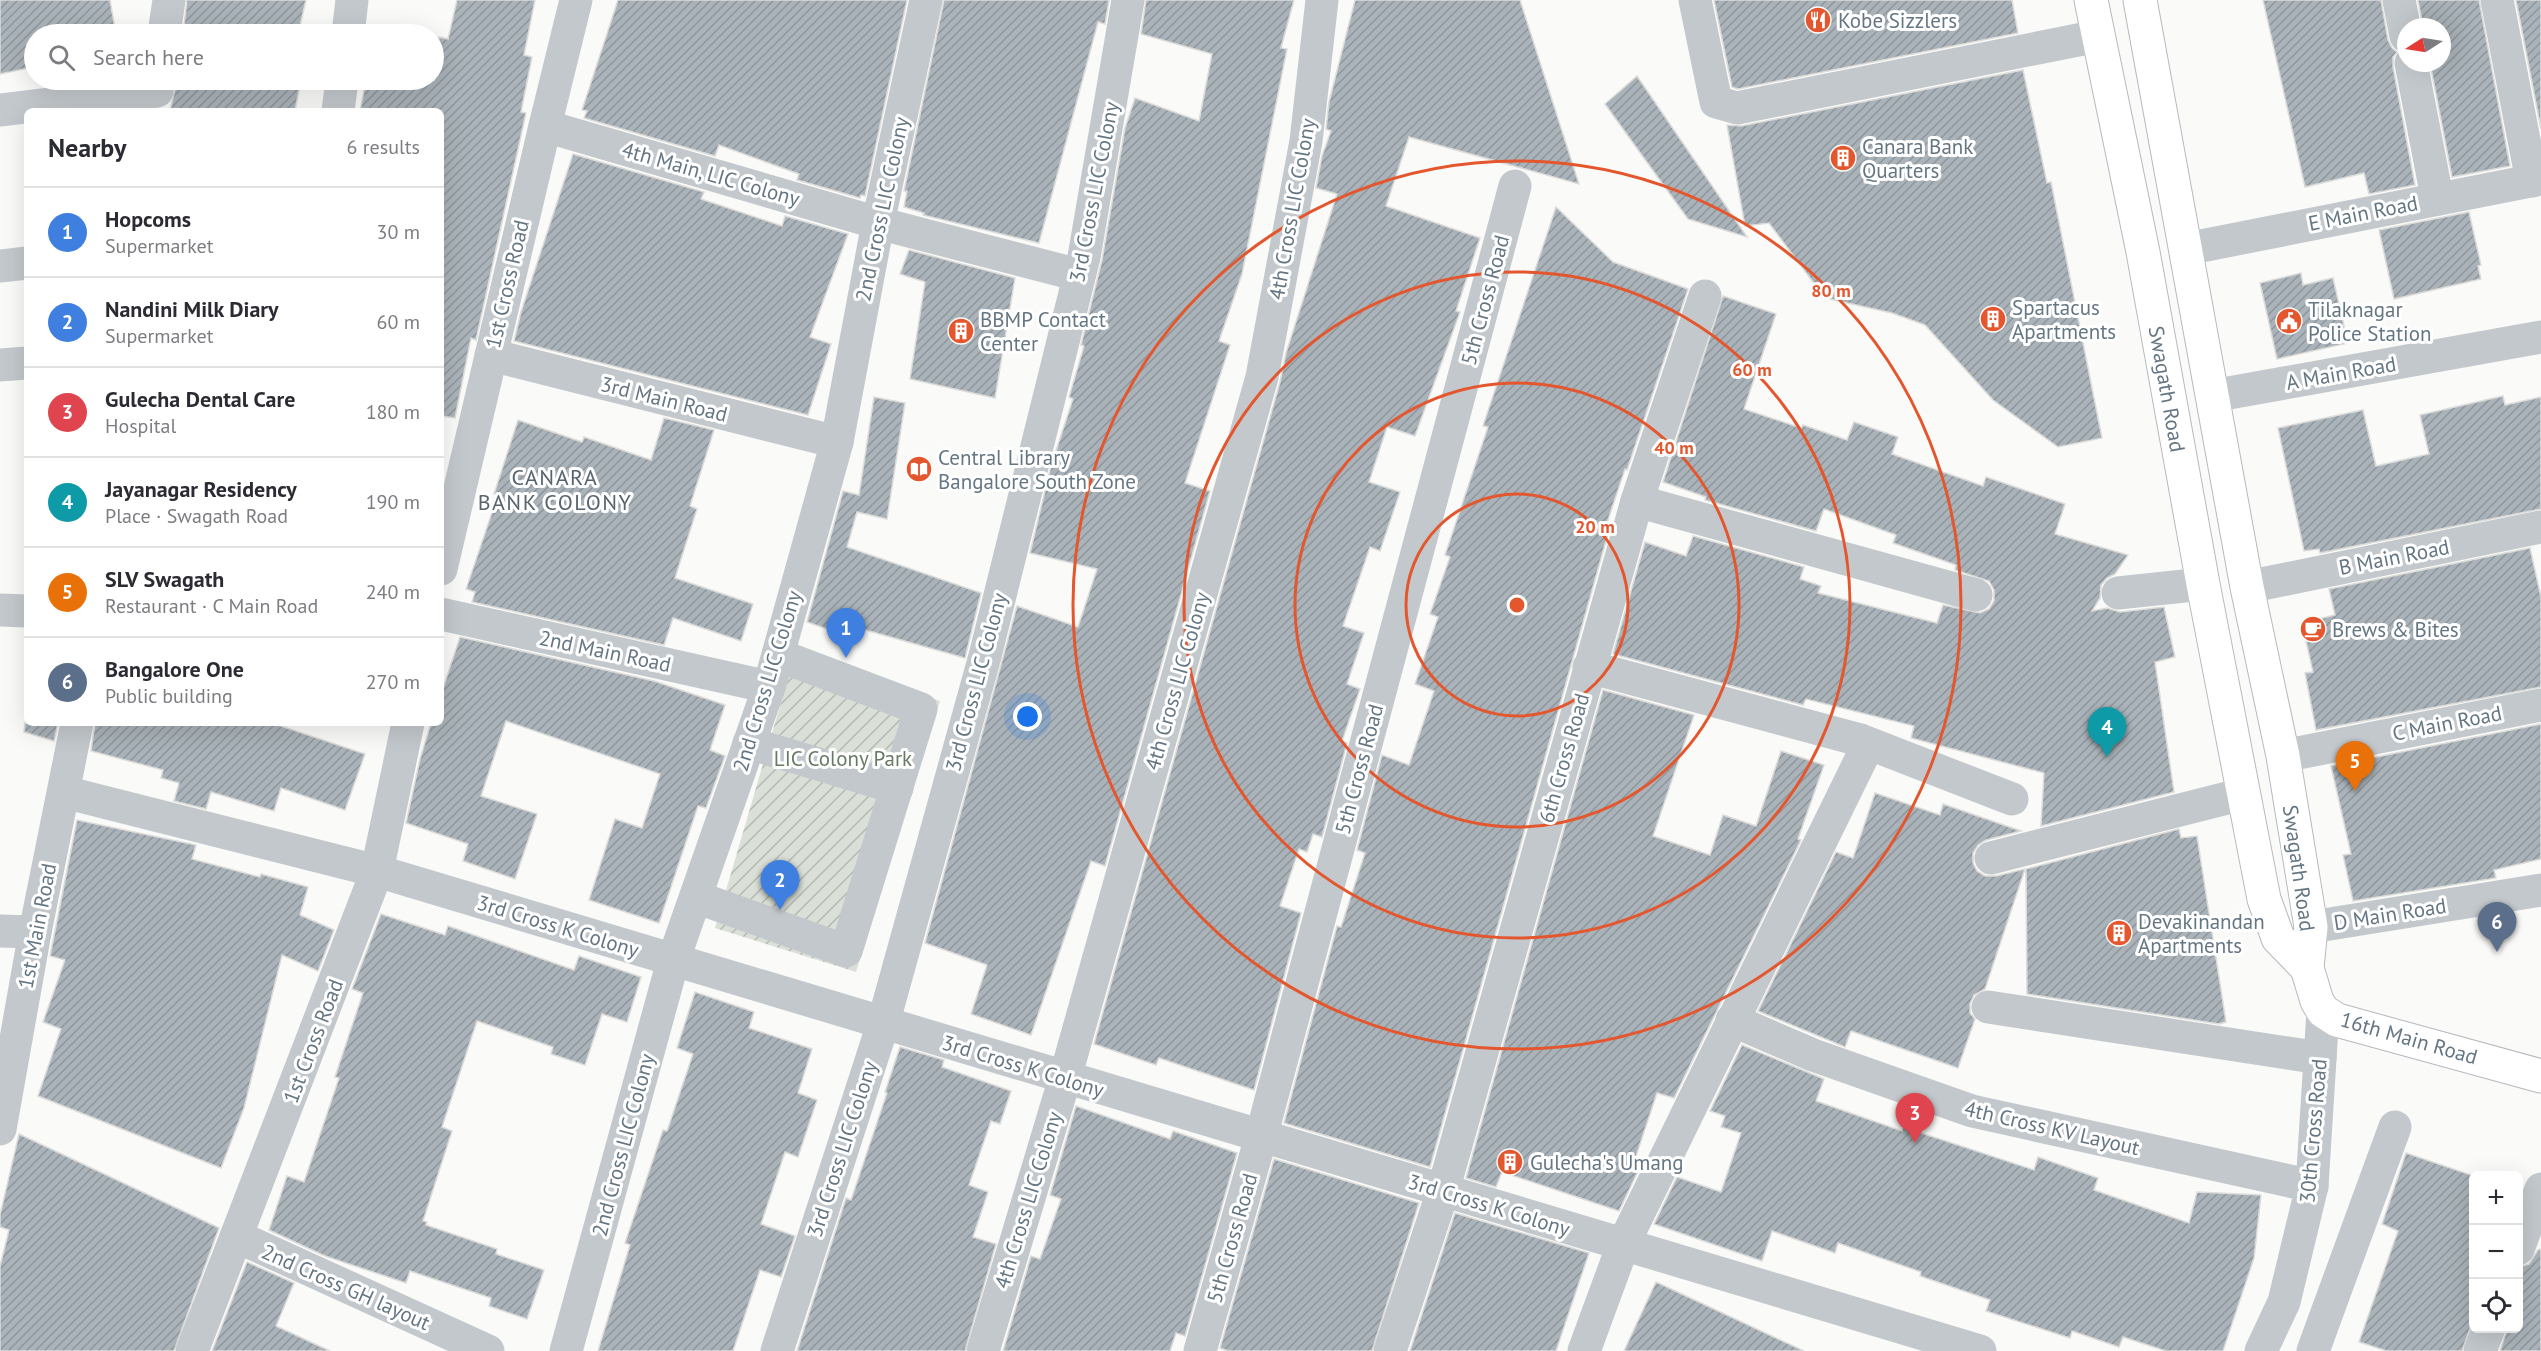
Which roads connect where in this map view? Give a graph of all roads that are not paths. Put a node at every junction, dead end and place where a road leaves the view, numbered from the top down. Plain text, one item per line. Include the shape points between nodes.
1 (169, 0) edge
2 (352, 0) edge
3 (576, 0) edge
4 (926, 0) edge
5 (1128, 0) edge
6 (1322, 0) edge
7 (1695, 0) edge
8 (2091, 0) edge
9 (2140, 0) edge
10 (2399, 0) edge
11 (2497, 0) edge
12 (2402, 18) edge
13 (165, 24) edge
14 (349, 24) edge
15 (2098, 36) junction
16 (2413, 72) edge
17 (341, 90) edge
18 (156, 94) edge
19 (338, 108) edge
20 (0, 110) edge
21 (544, 126) junction
22 (2536, 180) edge
23 (1515, 186) dead end
24 (2438, 197) junction
25 (878, 223) junction
26 (2186, 249) junction
27 (24, 263) edge
28 (0, 266) edge
29 (1079, 275) junction
30 (1705, 296) dead end
31 (2541, 337) edge
32 (490, 355) junction
33 (24, 363) edge
34 (0, 365) edge
35 (2212, 396) junction
36 (837, 442) junction
37 (1636, 501) junction
38 (2541, 527) edge
39 (444, 556) edge
40 (2203, 584) junction
41 (2247, 587) junction
42 (2118, 593) dead end
43 (1976, 595) dead end
44 (0, 610) edge
45 (24, 611) edge
46 (444, 615) edge
47 (778, 655) junction
48 (1589, 668) junction
49 (769, 687) junction
50 (2541, 705) edge
51 (76, 726) edge
52 (407, 726) edge
53 (1860, 740) junction
54 (749, 743) junction
55 (2283, 756) junction
56 (897, 788) junction
57 (64, 792) junction
58 (2243, 794) junction
59 (2012, 799) dead end
60 (885, 825) junction
61 (933, 840) junction
62 (1991, 858) dead end
63 (377, 871) junction
64 (2541, 890) edge
65 (696, 897) junction
66 (2311, 927) junction
67 (0, 931) edge
68 (35, 932) junction
69 (673, 961) junction
70 (2307, 968) junction
71 (1988, 1006) dead end
72 (2323, 1011) junction
73 (1732, 1020) junction
74 (883, 1024) junction
75 (2320, 1058) junction
76 (4, 1075) edge
77 (2541, 1076) edge
78 (1065, 1078) junction
79 (2395, 1127) dead end
80 (0, 1129) edge
81 (1261, 1137) junction
82 (2312, 1186) junction
83 (2541, 1190) edge
84 (1443, 1191) junction
85 (2523, 1236) edge
86 (238, 1237) junction
87 (1623, 1245) junction
88 (2487, 1333) edge
89 (1913, 1342) edge
90 (192, 1351) edge
91 (488, 1351) edge
92 (566, 1351) edge
93 (777, 1351) edge
94 (983, 1351) edge
95 (1200, 1351) edge
96 (1390, 1351) edge
97 (1584, 1351) edge
98 (1980, 1351) edge
99 (2261, 1351) edge
100 (2313, 1351) edge
101 (2480, 1351) edge

1 - 13 street
2 - 14 street
3 - 21 street, 1st Cross Road
4 - 25 street, 2nd Cross LIC Colony
5 - 29 street, 3rd Cross LIC Colony
6 - 78 street, 4th Cross LIC Colony via 1306,141 1262,377
7 - 15 street via 1716,102 1737,108
8 - 15 main road, Swagath Road
9 - 26 main road, Swagath Road
10 - 12 street
11 - 22 street
15 - 40 main road, Swagath Road via 2143,252
16 - 24 street
17 - 19 street
18 - 20 street
21 - 25 street, 4th Main, LIC Colony
21 - 32 street, 1st Cross Road
22 - 24 street, E Main Road
23 - 81 street, 5th Cross Road
24 - 26 street, E Main Road
25 - 29 street, 4th Main, LIC Colony
25 - 36 street, 2nd Cross LIC Colony
26 - 35 main road, Swagath Road
27 - 28 street
29 - 61 street, 3rd Cross LIC Colony via 985,656
30 - 37 street, 6th Cross Road
31 - 35 street, A Main Road
32 - 36 street, 3rd Main Road
32 - 39 street, 1st Cross Road
33 - 34 street
35 - 41 main road, Swagath Road
36 - 47 street, 2nd Cross LIC Colony
37 - 43 street
37 - 48 street, 6th Cross Road
38 - 41 street, B Main Road
40 - 42 street
40 - 58 main road, Swagath Road
41 - 55 main road, Swagath Road
44 - 45 street
46 - 49 street, 2nd Main Road
47 - 49 street, 2nd Cross LIC Colony
47 - 56 street via 921,709
48 - 53 street
48 - 84 street, 6th Cross Road
49 - 54 street, 2nd Cross LIC Colony
50 - 55 street, C Main Road
51 - 57 street, 1st Main Road
52 - 63 street, 1st Cross Road
53 - 59 street
53 - 73 street via 1865,751
54 - 56 street
54 - 65 street, 2nd Cross LIC Colony
55 - 66 main road, Swagath Road
56 - 60 street
57 - 63 street, 3rd Cross K Colony
57 - 68 street, 1st Main Road
58 - 62 street
58 - 70 main road, Swagath Road via 2264,899 2278,938
60 - 61 street
60 - 65 street via 846,951
61 - 74 street, 3rd Cross LIC Colony
63 - 69 street, 3rd Cross K Colony
63 - 86 street, 1st Cross Road
64 - 66 street, D Main Road
65 - 69 street, 2nd Cross LIC Colony
66 - 70 main road, Swagath Road
67 - 68 street
68 - 76 street, 1st Main Road
69 - 74 street, 3rd Cross K Colony
69 - 92 street, 2nd Cross LIC Colony
70 - 72 main road, 16th Main Road
71 - 75 street
72 - 75 street, 30th Cross Road
72 - 77 main road, 16th Main Road via 2337,1020
73 - 82 street, 4th Cross KV Layout via 1813,1055 1972,1112
73 - 87 street
74 - 78 street, 3rd Cross K Colony
74 - 93 street, 3rd Cross LIC Colony
75 - 82 street, 30th Cross Road
76 - 80 street, 1st Main Road
78 - 81 street, 3rd Cross K Colony
78 - 94 street, 4th Cross LIC Colony
79 - 100 street
81 - 84 street, 3rd Cross K Colony
81 - 95 street, 5th Cross Road
82 - 99 street, 30th Cross Road via 2284,1302
83 - 85 street
84 - 87 street, 3rd Cross K Colony
84 - 96 street, 6th Cross Road
86 - 90 street, 1st Cross Road
86 - 91 street, 2nd Cross GH layout
87 - 89 street, 3rd Cross K Colony
87 - 97 street
88 - 101 street
89 - 98 street, 3rd Cross K Colony

